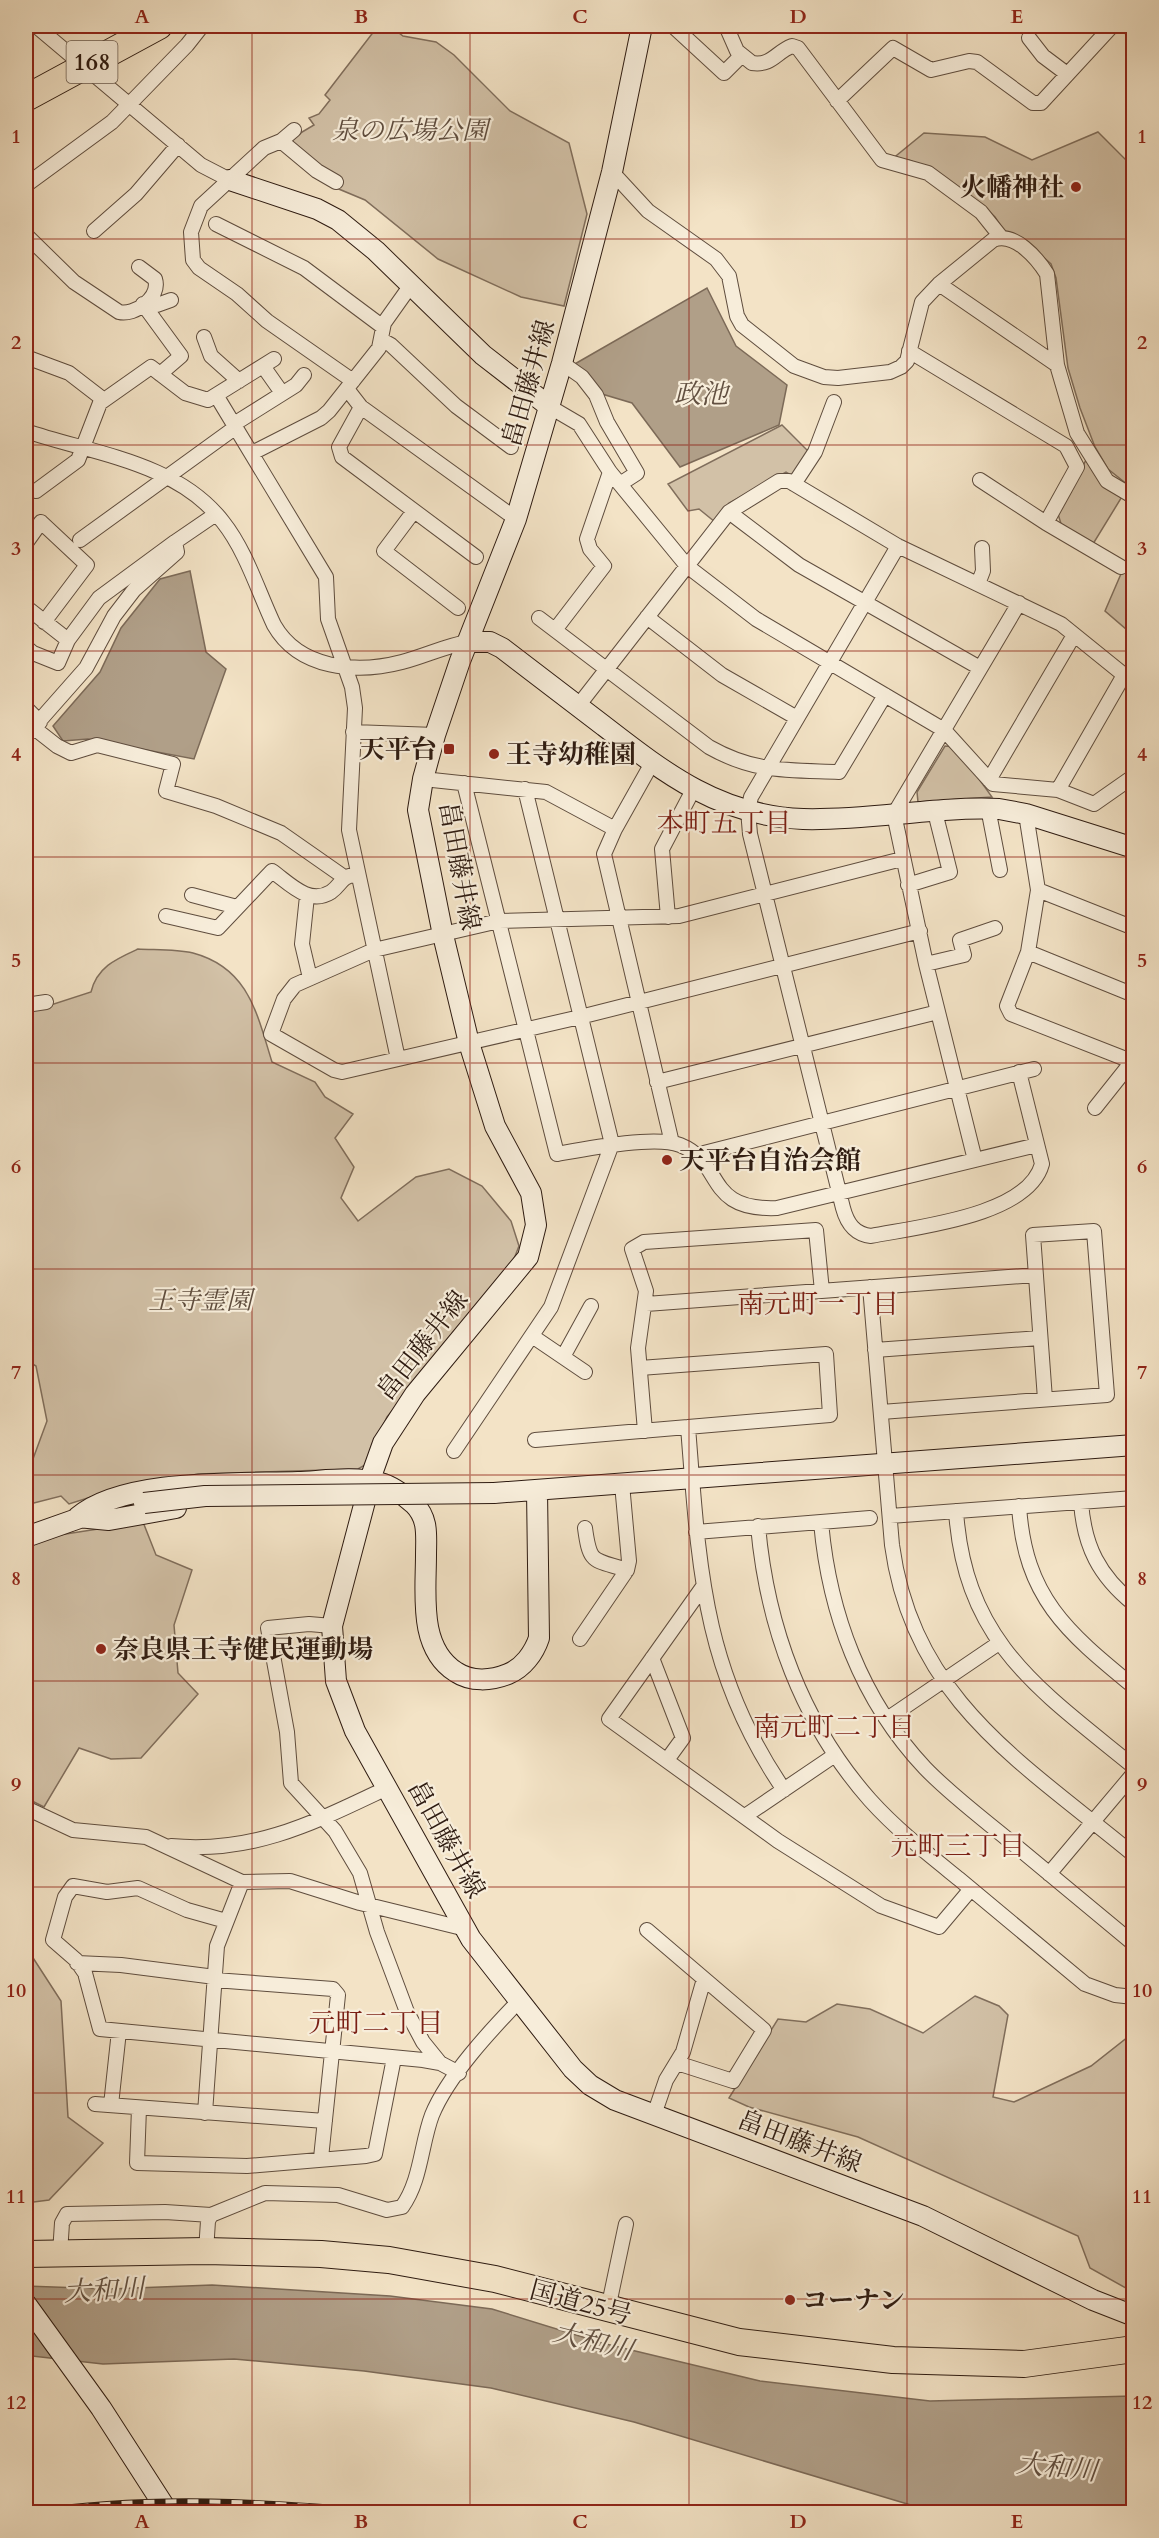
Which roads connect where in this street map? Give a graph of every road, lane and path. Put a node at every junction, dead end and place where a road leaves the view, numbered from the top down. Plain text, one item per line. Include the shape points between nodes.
1 (36, 26) edge
2 (159, 26) edge
3 (202, 26) edge
4 (642, 26) edge
5 (673, 26) edge
6 (726, 26) edge
7 (1112, 26) edge
8 (1126, 26) edge
9 (1134, 32) edge
10 (1029, 38) dead end
11 (741, 56) junction
12 (84, 66) junction
13 (1067, 74) junction
14 (26, 98) edge
15 (837, 101) junction
16 (129, 104) junction
17 (294, 130) dead end
18 (281, 141) junction
19 (178, 146) junction
20 (612, 172) junction
21 (230, 180) junction
22 (336, 182) dead end
23 (26, 185) edge
24 (216, 224) dead end
25 (94, 231) dead end
26 (26, 236) edge
27 (1001, 237) junction
28 (139, 267) dead end
29 (939, 284) junction
30 (411, 285) junction
31 (171, 300) dead end
32 (143, 304) junction
33 (382, 333) junction
34 (204, 337) dead end
35 (909, 351) junction
36 (26, 357) edge
37 (562, 363) junction
38 (1057, 365) junction
39 (160, 374) junction
40 (304, 375) dead end
41 (239, 381) junction
42 (350, 385) junction
43 (282, 393) junction
44 (216, 395) junction
45 (104, 400) junction
46 (834, 402) dead end
47 (361, 407) junction
48 (550, 407) junction
49 (235, 426) junction
50 (26, 431) edge
51 (511, 447) dead end
52 (82, 448) junction
53 (1086, 450) junction
54 (252, 453) junction
55 (1071, 456) junction
56 (610, 472) junction
57 (166, 477) junction
58 (980, 480) dead end
59 (620, 484) junction
60 (794, 484) junction
61 (36, 491) dead end
62 (1134, 497) edge
63 (414, 510) junction
64 (729, 512) junction
65 (216, 514) junction
66 (516, 519) junction
67 (1046, 523) junction
68 (80, 540) dead end
69 (26, 543) edge
70 (175, 543) junction
71 (898, 546) junction
72 (982, 548) dead end
73 (476, 557) dead end
74 (687, 566) junction
75 (1121, 567) dead end
76 (978, 584) junction
77 (865, 602) junction
78 (1019, 603) junction
79 (26, 607) edge
80 (458, 608) dead end
81 (647, 617) junction
82 (539, 618) dead end
83 (44, 622) junction
84 (555, 630) junction
85 (1074, 635) junction
86 (68, 640) junction
87 (468, 642) junction
88 (26, 647) edge
89 (830, 663) junction
90 (345, 666) junction
91 (981, 668) junction
92 (606, 669) junction
93 (1129, 679) edge
94 (885, 695) junction
95 (578, 706) junction
96 (26, 708) edge
97 (797, 718) junction
98 (33, 729) edge
99 (944, 730) junction
100 (353, 732) junction
101 (435, 735) junction
102 (652, 763) junction
103 (768, 769) junction
104 (1134, 776) edge
105 (423, 779) junction
106 (989, 780) junction
107 (465, 783) junction
108 (525, 789) junction
109 (693, 790) junction
110 (1058, 790) junction
111 (988, 808) junction
112 (748, 810) junction
113 (935, 812) junction
114 (894, 814) junction
115 (1026, 814) junction
116 (615, 829) junction
117 (1134, 848) edge
118 (902, 859) junction
119 (1000, 870) dead end
120 (358, 874) junction
121 (344, 877) junction
122 (908, 885) junction
123 (1038, 890) junction
124 (192, 894) dead end
125 (765, 894) junction
126 (307, 896) junction
127 (237, 907) junction
128 (166, 916) dead end
129 (668, 916) junction
130 (618, 918) junction
131 (557, 920) junction
132 (499, 921) junction
133 (995, 928) dead end
134 (1134, 928) edge
135 (920, 931) junction
136 (443, 935) junction
137 (374, 950) junction
138 (1028, 952) junction
139 (926, 964) junction
140 (783, 965) junction
141 (310, 978) junction
142 (1134, 995) edge
143 (46, 1002) dead end
144 (638, 1002) junction
145 (26, 1005) edge
146 (938, 1012) junction
147 (580, 1017) junction
148 (526, 1030) junction
149 (469, 1043) junction
150 (802, 1046) junction
151 (398, 1059) junction
152 (1132, 1060) edge
153 (1034, 1069) dead end
154 (1019, 1072) junction
155 (657, 1082) junction
156 (957, 1088) junction
157 (1095, 1108) dead end
158 (822, 1123) junction
159 (672, 1143) junction
160 (612, 1144) junction
161 (1037, 1145) junction
162 (696, 1155) junction
163 (975, 1160) junction
164 (839, 1193) junction
165 (1036, 1275) junction
166 (870, 1287) junction
167 (822, 1291) junction
168 (646, 1304) junction
169 (591, 1306) dead end
170 (532, 1336) junction
171 (1040, 1338) junction
172 (875, 1350) junction
173 (562, 1357) junction
174 (640, 1368) junction
175 (585, 1372) dead end
176 (1045, 1400) junction
177 (880, 1412) junction
178 (688, 1427) junction
179 (645, 1431) junction
180 (535, 1440) dead end
181 (1134, 1445) edge
182 (453, 1450) dead end
183 (885, 1464) junction
184 (692, 1479) junction
185 (370, 1481) junction
186 (622, 1484) junction
187 (537, 1490) junction
188 (1134, 1498) edge
189 (366, 1501) junction
190 (1081, 1502) junction
191 (1018, 1506) junction
192 (956, 1511) junction
193 (890, 1516) junction
194 (78, 1517) junction
195 (870, 1518) dead end
196 (821, 1522) junction
197 (758, 1526) junction
198 (585, 1528) dead end
199 (696, 1532) junction
200 (26, 1537) edge
201 (426, 1551) junction
202 (627, 1570) junction
203 (702, 1588) junction
204 (1134, 1604) edge
205 (332, 1626) junction
206 (580, 1639) dead end
207 (999, 1643) junction
208 (652, 1658) junction
209 (942, 1681) junction
210 (1134, 1687) edge
211 (887, 1719) junction
212 (836, 1755) junction
213 (667, 1760) junction
214 (1134, 1767) edge
215 (1134, 1773) edge
216 (387, 1788) junction
217 (784, 1790) junction
218 (26, 1808) edge
219 (745, 1816) junction
220 (322, 1818) junction
221 (1093, 1822) junction
222 (166, 1846) junction
223 (1134, 1856) edge
224 (1049, 1874) junction
225 (242, 1882) junction
226 (971, 1889) junction
227 (370, 1905) junction
228 (226, 1921) junction
229 (466, 1929) junction
230 (647, 1930) dead end
231 (1134, 1944) edge
232 (77, 1963) junction
233 (215, 1978) junction
234 (704, 1979) junction
235 (1134, 1997) edge
236 (519, 2001) junction
237 (118, 2031) junction
238 (210, 2040) junction
239 (332, 2052) junction
240 (394, 2058) junction
241 (440, 2063) junction
242 (677, 2063) junction
243 (459, 2073) junction
244 (95, 2104) dead end
245 (111, 2105) junction
246 (139, 2108) junction
247 (205, 2113) junction
248 (654, 2115) junction
249 (325, 2121) junction
250 (321, 2158) junction
251 (211, 2215) junction
252 (626, 2224) dead end
253 (206, 2251) junction
254 (60, 2253) junction
255 (26, 2254) edge
256 (26, 2304) edge
257 (608, 2309) junction
258 (1134, 2316) edge
259 (1134, 2349) edge
260 (168, 2512) edge

1 - 12 street
2 - 12 highway, 168
3 - 16 street
4 - 20 street, 畠田藤井線
5 - 11 street via 724,73
6 - 11 street
7 - 13 street
8 - 9 street
10 - 13 street via 1043,56
11 - 15 street via 759,64 770,62 784,49 798,48
12 - 14 highway, 168
12 - 16 street
13 - 15 street via 1041,103 1033,104 976,62 931,70 893,48
15 - 27 street via 882,160 928,172 981,212
16 - 19 street
16 - 23 street via 94,138
17 - 18 street
18 - 21 street via 264,148
18 - 22 street
19 - 21 street via 211,172
19 - 25 street via 136,194
20 - 35 street via 640,205 724,267 742,325 794,366 838,378 890,372 901,367
20 - 37 street, 畠田藤井線
21 - 30 street via 317,209 338,220
21 - 42 street via 210,195 195,217 191,232 193,260
24 - 33 street via 304,268
26 - 32 street via 74,282 110,308 126,314
27 - 29 street
27 - 38 street via 1027,250 1047,274
28 - 32 street via 157,284 150,300
29 - 35 street via 922,303
29 - 38 street
30 - 33 street
30 - 48 street via 483,355
31 - 32 street
32 - 39 street via 181,356
33 - 42 street via 379,348
33 - 51 street via 456,406
34 - 41 street via 211,356
35 - 55 street via 1066,446
36 - 45 street via 69,373
37 - 48 street, 畠田藤井線
37 - 59 street via 582,377 596,394 637,473
38 - 53 street via 1077,434
39 - 44 street via 198,398 208,400
39 - 45 street via 151,367
40 - 43 street
41 - 43 street via 268,362
41 - 44 street
42 - 47 street
42 - 54 street via 321,418
43 - 49 street
44 - 49 street
45 - 52 street via 96,409
46 - 60 street via 815,452
47 - 63 street via 339,447 342,457
47 - 66 street
48 - 56 street via 579,424
48 - 66 street, 畠田藤井線
49 - 54 street
49 - 57 street
50 - 52 street
52 - 57 street
52 - 61 street via 78,460
53 - 55 street
53 - 62 street via 1107,481
54 - 90 street via 326,577 328,619
55 - 67 street via 1077,467
56 - 59 street
56 - 84 street via 587,539 604,566
57 - 65 street via 185,487
57 - 68 street
58 - 67 street
59 - 74 street
60 - 64 street via 779,481
60 - 71 street
63 - 73 street
63 - 80 street via 384,551
64 - 74 street
64 - 77 street via 782,554
65 - 70 street
65 - 90 street via 230,533 281,637 311,660
66 - 87 street, 畠田藤井線
67 - 75 street
69 - 83 street via 41,522 87,565
70 - 86 street via 99,598
70 - 98 street via 177,552 134,590 114,616 86,668
71 - 76 street
71 - 77 street
72 - 76 street via 983,571
74 - 81 street
74 - 89 street via 756,619
76 - 78 street
77 - 89 street
77 - 91 street
78 - 85 street
78 - 91 street
79 - 83 street
81 - 92 street
81 - 97 street via 722,675
82 - 84 street
83 - 86 street
84 - 92 street
85 - 93 street
85 - 106 street
86 - 88 street via 58,663
87 - 90 street via 393,664
87 - 95 street via 490,642 502,648
87 - 101 street, 畠田藤井線
89 - 94 street
89 - 97 street
90 - 100 street via 352,687
91 - 99 street
92 - 95 street
92 - 103 street via 709,747 731,759
93 - 110 street
94 - 99 street
94 - 103 street via 839,772
95 - 102 street
96 - 98 street
97 - 103 street
98 - 121 street via 72,753 97,745 173,764 166,791 216,806 281,833
99 - 106 street
99 - 114 street
100 - 101 street
100 - 120 street via 349,830
101 - 105 street, 畠田藤井線
102 - 109 street
102 - 116 street
103 - 112 street via 751,797
104 - 110 street via 1094,804
105 - 107 street
105 - 136 street, 畠田藤井線 via 418,810
106 - 110 street via 993,784
107 - 108 street
107 - 132 street
108 - 116 street via 546,792
108 - 131 street
109 - 112 street
109 - 129 street via 662,849
111 - 113 street
111 - 115 street
111 - 119 street
112 - 114 street via 802,819
112 - 125 street
113 - 114 street
113 - 122 street via 950,872
114 - 118 street
115 - 117 street
115 - 123 street
116 - 130 street via 604,854
118 - 122 street
118 - 125 street
120 - 121 street
120 - 137 street
121 - 126 street via 331,892
122 - 135 street
123 - 134 street
123 - 138 street
124 - 127 street
125 - 129 street
125 - 140 street
126 - 127 street via 272,871
126 - 141 street via 302,944
127 - 128 street via 218,927
129 - 130 street
130 - 131 street
130 - 144 street
131 - 132 street
131 - 147 street
132 - 136 street
132 - 148 street
133 - 139 street via 960,940 964,955
135 - 139 street
135 - 140 street
136 - 137 street
136 - 149 street, 畠田藤井線
137 - 141 street
137 - 151 street
138 - 142 street
138 - 152 street via 1007,1006 1011,1014
139 - 146 street
140 - 144 street
140 - 150 street
141 - 151 street via 288,991 271,1034 342,1072
143 - 145 street
144 - 147 street
144 - 155 street
146 - 150 street
146 - 156 street
147 - 148 street
147 - 160 street
148 - 149 street
148 - 160 street via 557,1154
149 - 151 street
149 - 185 street, 畠田藤井線 via 495,1126 531,1193 536,1225 528,1257 415,1394 383,1443
150 - 155 street
150 - 158 street
152 - 157 street
153 - 154 street
154 - 156 street
154 - 161 street
155 - 159 street
156 - 158 street
156 - 163 street
158 - 162 street
158 - 164 street
159 - 160 street
159 - 162 street
160 - 170 street via 559,1290
161 - 163 street
161 - 164 street via 1042,1164 1032,1182 1010,1200 961,1218 862,1235 846,1219
162 - 164 street via 726,1196 741,1205 777,1208
163 - 164 street
165 - 166 street
165 - 171 street
165 - 176 street via 1033,1235 1094,1231 1107,1395
166 - 167 street
166 - 172 street
167 - 168 street
167 - 168 street via 816,1230 644,1242 632,1249 646,1291
168 - 174 street via 638,1348
169 - 173 street
170 - 173 street
170 - 182 street
171 - 172 street
171 - 176 street
172 - 177 street
173 - 175 street
174 - 178 street via 826,1354 830,1415
174 - 179 street
176 - 177 street
177 - 183 street
178 - 179 street
178 - 184 street
179 - 180 street
181 - 183 street
183 - 184 street
183 - 193 street
184 - 186 street
184 - 199 street
185 - 189 street, 畠田藤井線
185 - 194 street via 174,1487 103,1502
185 - 201 street via 392,1488 416,1507 425,1522
186 - 187 street
186 - 202 street
187 - 194 street, bridge via 205,1496 144,1503
187 - 201 street via 541,1629 533,1652 515,1671 492,1679 467,1678 440,1657 429,1632
188 - 190 street
189 - 194 street via 196,1506 109,1520
189 - 201 street via 382,1501 405,1514
189 - 205 street, 畠田藤井線
190 - 191 street
190 - 204 street via 1083,1528 1092,1556 1111,1584
191 - 192 street
191 - 210 street via 1027,1561 1043,1596 1071,1633
192 - 193 street
192 - 207 street via 966,1574 982,1615
193 - 209 street via 904,1605
194 - 200 street
195 - 196 street
196 - 197 street
196 - 211 street via 826,1570 839,1622 858,1670
197 - 199 street
197 - 212 street via 767,1594 782,1647 805,1702
198 - 202 street via 588,1553 594,1560
199 - 203 street
202 - 206 street
203 - 208 street
203 - 217 street via 718,1654 738,1708
205 - 216 street, 畠田藤井線 via 339,1693
205 - 220 street via 268,1628 287,1732 291,1783
207 - 209 street
207 - 214 street via 1034,1684
208 - 213 street via 683,1738
208 - 213 street via 609,1719
209 - 211 street
209 - 221 street via 990,1735
211 - 224 street via 941,1782
212 - 217 street
212 - 226 street via 888,1819
213 - 219 street
215 - 221 street
216 - 220 street
216 - 229 street, 畠田藤井線
217 - 219 street
218 - 222 street via 73,1830 134,1834
219 - 226 street via 778,1842 881,1906 939,1927
220 - 222 street via 251,1843
220 - 227 street via 348,1851
221 - 223 street
221 - 224 street
222 - 225 street
224 - 231 street
225 - 227 street via 290,1881
225 - 228 street
226 - 235 street via 1085,1984
227 - 229 street
227 - 241 street via 407,2012
228 - 232 street via 187,1910 138,1888 107,1892 73,1886 65,1897 53,1940
228 - 233 street via 217,1946
229 - 236 street, 畠田藤井線
230 - 234 street
232 - 233 street
232 - 237 street via 88,1981 100,2029
233 - 238 street
233 - 239 street via 333,1989 338,1995
234 - 242 street
234 - 242 street via 764,2030 733,2081
236 - 243 street via 490,2031
236 - 248 street, 畠田藤井線 via 581,2078 615,2100
237 - 238 street
237 - 245 street
238 - 239 street
238 - 247 street
239 - 240 street
239 - 249 street
240 - 241 street
240 - 250 street via 375,2154
241 - 243 street
242 - 248 street via 666,2080
243 - 251 street via 432,2117 412,2188 402,2207 387,2210 338,2195 265,2193
244 - 245 street
245 - 246 street
246 - 247 street
246 - 250 street via 137,2163 247,2166
247 - 249 street
248 - 258 street, 畠田藤井線 via 923,2216 1093,2300
249 - 250 street
251 - 253 street
251 - 254 street via 67,2214 62,2223
252 - 257 street
253 - 254 highway, 国道25号
253 - 257 highway, 国道25号 via 321,2254 400,2262 495,2279
254 - 255 highway, 国道25号
256 - 260 street
257 - 259 highway, 国道25号 via 738,2342 893,2360 1024,2364

